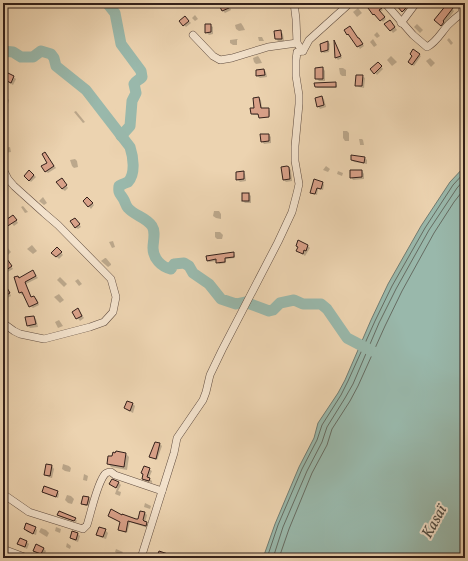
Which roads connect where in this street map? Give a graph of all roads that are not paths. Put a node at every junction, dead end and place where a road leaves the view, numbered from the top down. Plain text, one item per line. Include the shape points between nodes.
1 (294, 3) edge
2 (350, 3) edge
3 (385, 3) edge
4 (416, 3) edge
5 (465, 3) edge
6 (463, 15) edge
7 (401, 23) junction
8 (193, 35) dead end
9 (297, 43) junction
10 (303, 51) junction
11 (3, 172) edge
12 (3, 323) edge
13 (162, 491) junction
14 (3, 494) edge
15 (3, 549) edge
16 (27, 558) edge
17 (141, 558) edge

1 - 9 street
2 - 10 street via 309,40
3 - 7 street
4 - 7 street
5 - 6 street via 462,5
6 - 7 street via 450,23 427,48
8 - 9 street via 217,60 268,47
9 - 10 street
10 - 13 street via 297,52 296,60 300,104 295,146 298,184 292,212 210,375 203,400 177,438
11 - 12 street via 14,186 58,224 111,279 116,297 113,312 104,322 44,339 20,334
13 - 14 street via 108,472 99,485 88,525 83,529 29,512
13 - 17 street
15 - 16 street

